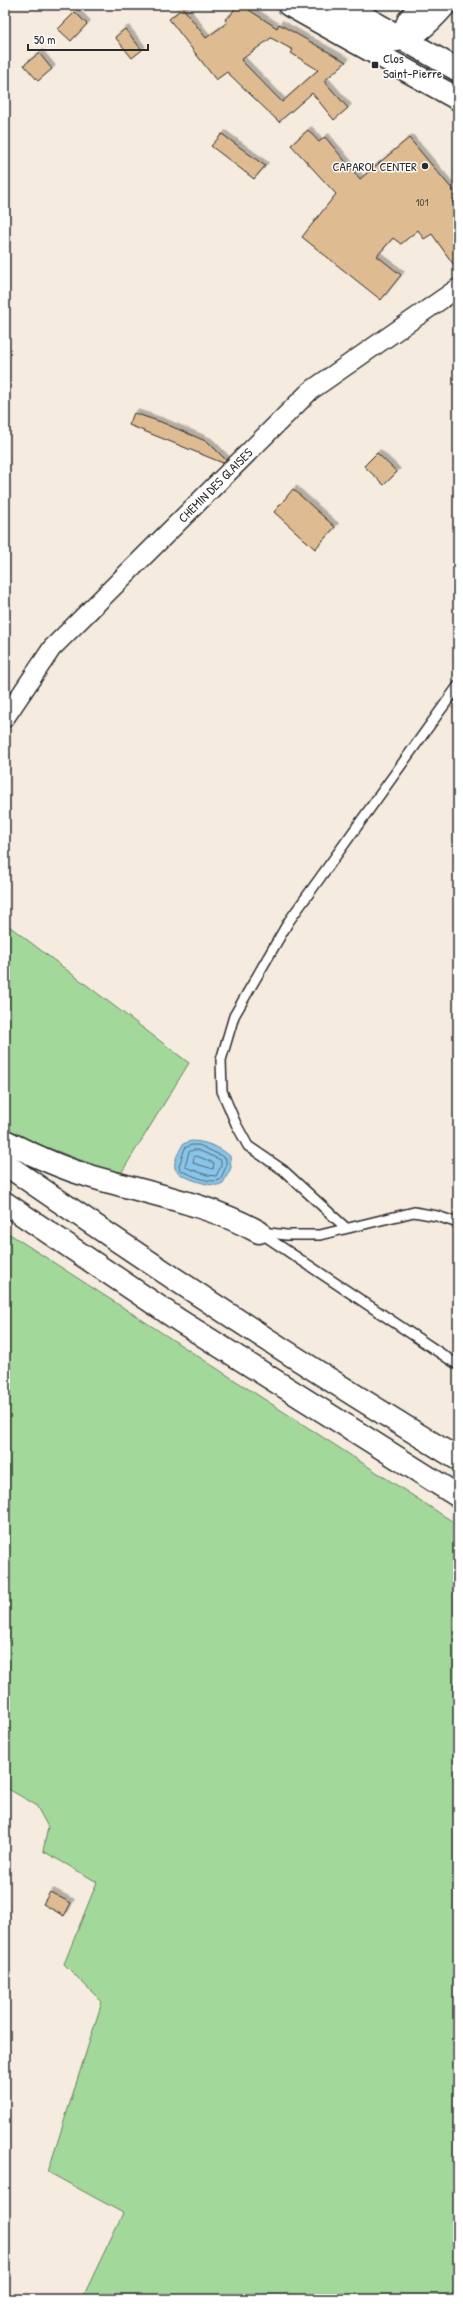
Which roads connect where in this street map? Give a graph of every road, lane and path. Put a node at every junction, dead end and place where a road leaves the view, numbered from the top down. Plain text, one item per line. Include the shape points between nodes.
1 (289, 5) edge
2 (310, 5) edge
3 (343, 5) edge
4 (422, 5) edge
5 (446, 5) edge
6 (401, 38) junction
7 (458, 70) edge
8 (413, 75) junction
9 (458, 99) edge
10 (458, 288) edge
11 (458, 686) edge
12 (5, 718) edge
13 (5, 1141) edge
14 (5, 1164) edge
15 (5, 1203) edge
16 (458, 1223) edge
17 (346, 1228) junction
18 (259, 1232) junction
19 (458, 1365) edge
20 (458, 1459) edge
21 (458, 1496) edge

1 - 8 main road
2 - 6 main road via 378,40
3 - 6 main road
4 - 6 main road via 409,20
5 - 6 main road via 424,29
6 - 7 main road
6 - 8 main road
8 - 9 main road
10 - 12 street, CHEMIN DES GLAISES via 310,391 52,648
11 - 17 lane via 289,921 234,1016 221,1060 222,1091 248,1146 283,1170
13 - 18 main road via 40,1158 86,1175 219,1212
14 - 20 main road via 131,1251 394,1421
15 - 21 main road via 180,1321
16 - 17 lane via 414,1212
17 - 18 lane via 320,1235
18 - 19 lane

